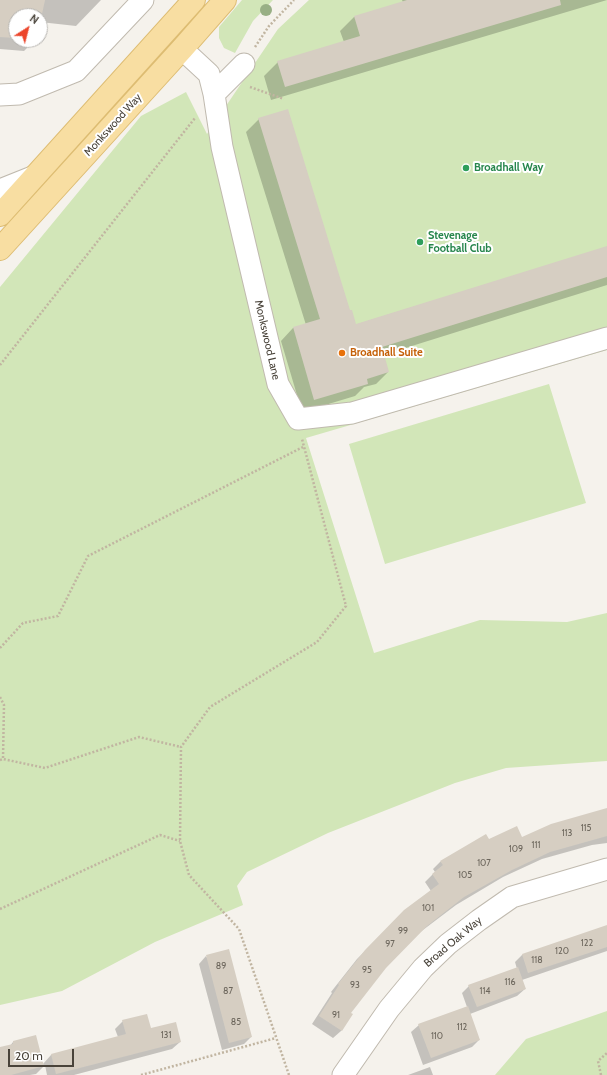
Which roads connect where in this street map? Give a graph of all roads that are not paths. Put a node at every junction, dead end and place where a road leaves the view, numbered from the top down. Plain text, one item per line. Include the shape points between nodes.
1 (143, 0) edge
2 (194, 0) edge
3 (225, 0) edge
4 (182, 49) junction
5 (244, 64) road end
6 (214, 94) junction
7 (0, 95) edge
8 (35, 176) junction
9 (0, 190) edge
10 (0, 215) edge
11 (0, 249) edge
12 (607, 338) edge
13 (607, 869) edge
14 (343, 1075) edge

1 - 7 street via 76,71 19,94
2 - 8 main road
3 - 4 main road, Monkswood Way
4 - 6 street, Monkswood Lane via 210,74
4 - 11 main road, Monkswood Way
5 - 6 street
6 - 12 street, Monkswood Lane via 222,146 278,384 298,419 352,413
8 - 9 street
8 - 10 main road
13 - 14 street, Broad Oak Way via 512,897 448,944 422,968 389,1009

